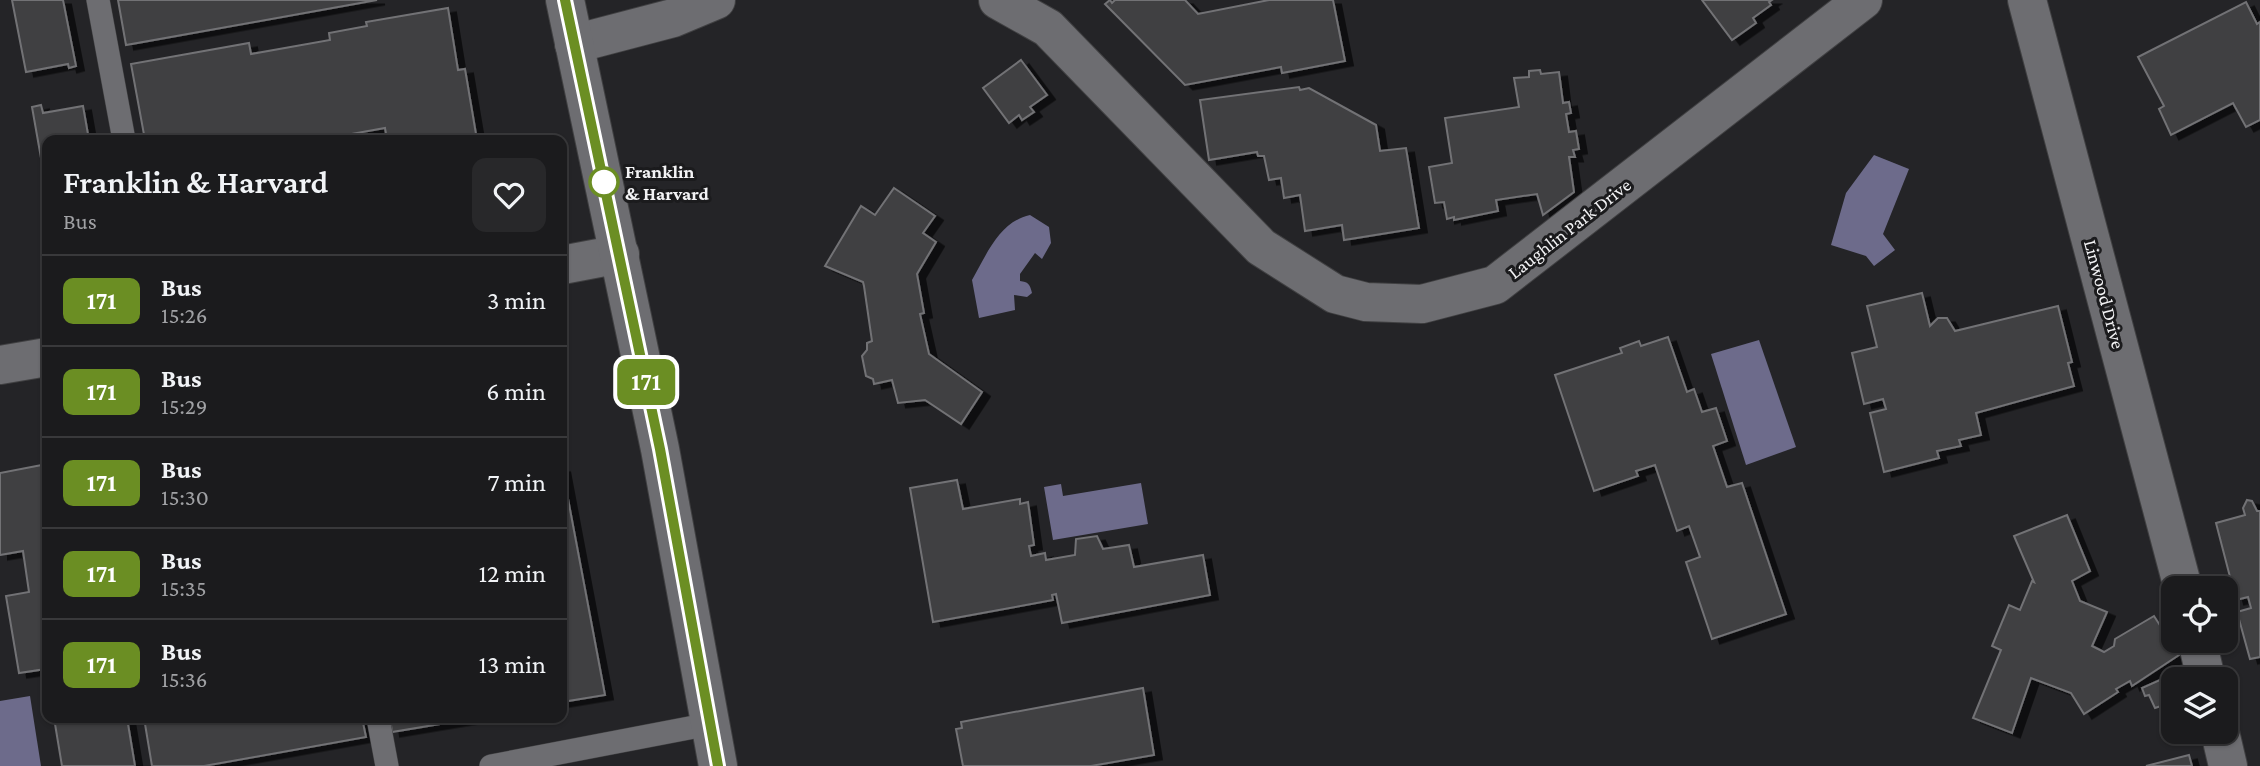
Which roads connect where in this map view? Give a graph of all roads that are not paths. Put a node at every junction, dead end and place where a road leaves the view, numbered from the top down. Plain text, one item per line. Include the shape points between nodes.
1 (99, 0) edge
2 (565, 0) edge
3 (716, 0) edge
4 (998, 0) edge
5 (1863, 0) edge
6 (2027, 0) edge
7 (574, 44) junction
8 (123, 135) edge
9 (620, 254) junction
10 (567, 264) edge
11 (42, 358) edge
12 (0, 365) edge
13 (2180, 576) edge
14 (379, 723) edge
15 (710, 724) junction
16 (2223, 744) edge
17 (387, 766) edge
18 (491, 766) edge
19 (718, 766) edge
20 (2228, 766) edge

1 - 8 lane
2 - 7 street
3 - 7 street via 666,20
4 - 5 street, Laughlin Park Drive via 1048,28 1261,247 1335,294 1366,302 1422,304 1495,285
6 - 13 street, Linwood Drive
7 - 9 street
9 - 10 street
9 - 15 street
11 - 12 street
14 - 17 lane
15 - 18 lane
15 - 19 street
16 - 20 street

